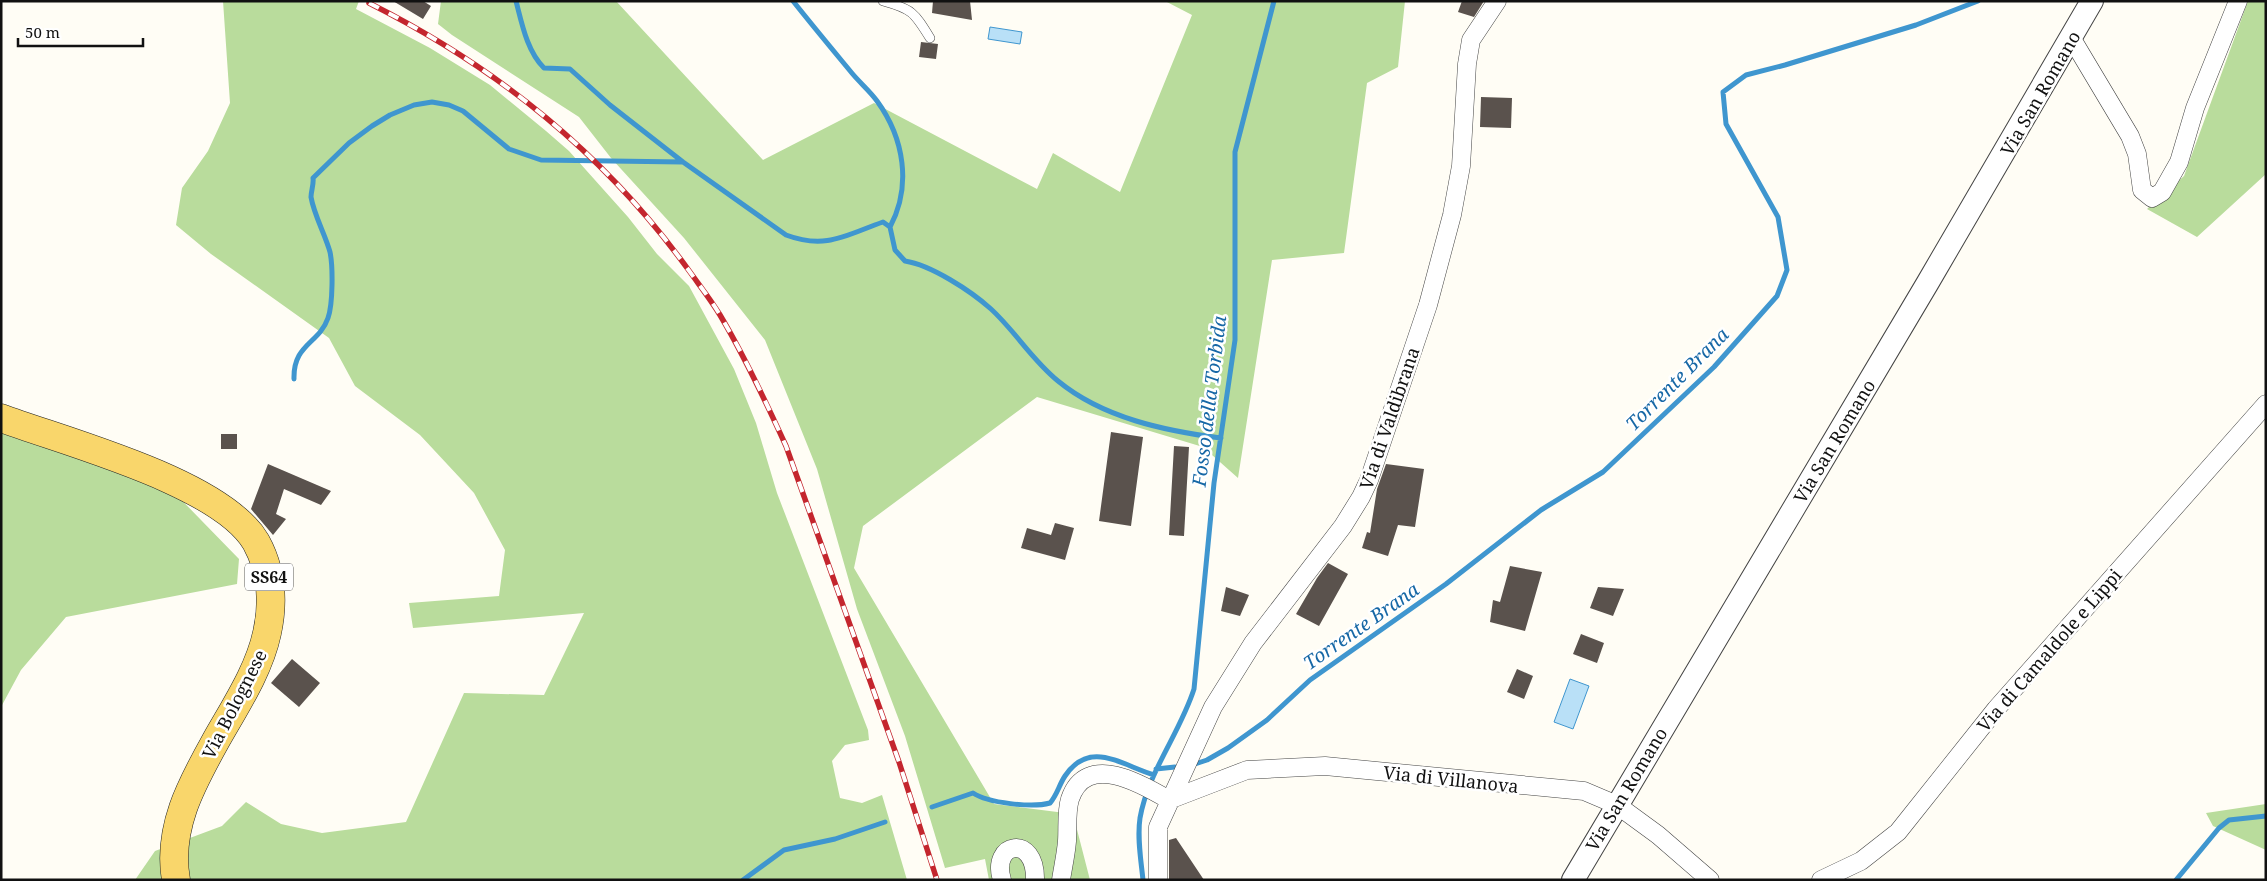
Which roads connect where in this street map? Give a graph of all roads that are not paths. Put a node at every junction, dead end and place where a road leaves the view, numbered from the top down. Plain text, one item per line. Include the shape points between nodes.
1 (882, 1) edge
2 (1497, 1) edge
3 (2092, 1) edge
4 (2238, 1) edge
5 (930, 38) dead end
6 (2072, 39) junction
7 (2265, 406) edge
8 (1, 418) edge
9 (1169, 800) junction
10 (1617, 805) junction
11 (176, 880) edge
12 (1002, 880) edge
13 (1035, 880) edge
14 (1061, 880) edge
15 (1158, 880) edge
16 (1573, 880) edge
17 (1710, 880) edge
18 (1821, 880) edge

1 - 5 lane via 908,8
2 - 9 street, Via di Valdibrana via 1471,40 1461,166 1452,215 1428,305 1369,480 1343,526 1224,687
3 - 6 street, Via San Romano
4 - 6 street via 2195,108 2179,162 2162,192 2152,198 2142,190 2138,154 2130,136
6 - 10 street, Via San Romano
7 - 18 street, Via di Camaldole e Lippi via 1996,709 1898,832 1861,862
8 - 11 main road, Via Bolognese / SS64 via 182,485 237,521 255,541 266,565 272,588 267,635 257,662 195,781 177,824 173,848
9 - 10 street, Via di Villanova via 1247,770 1325,766 1584,791
9 - 14 street via 1137,780 1110,774 1088,777 1073,791 1069,800
9 - 15 street, Via di Valdibrana via 1158,826
10 - 16 street, Via San Romano
10 - 17 street, Via di Villanova via 1658,834
12 - 13 street via 999,863 1002,856 1009,850 1023,849 1030,854

